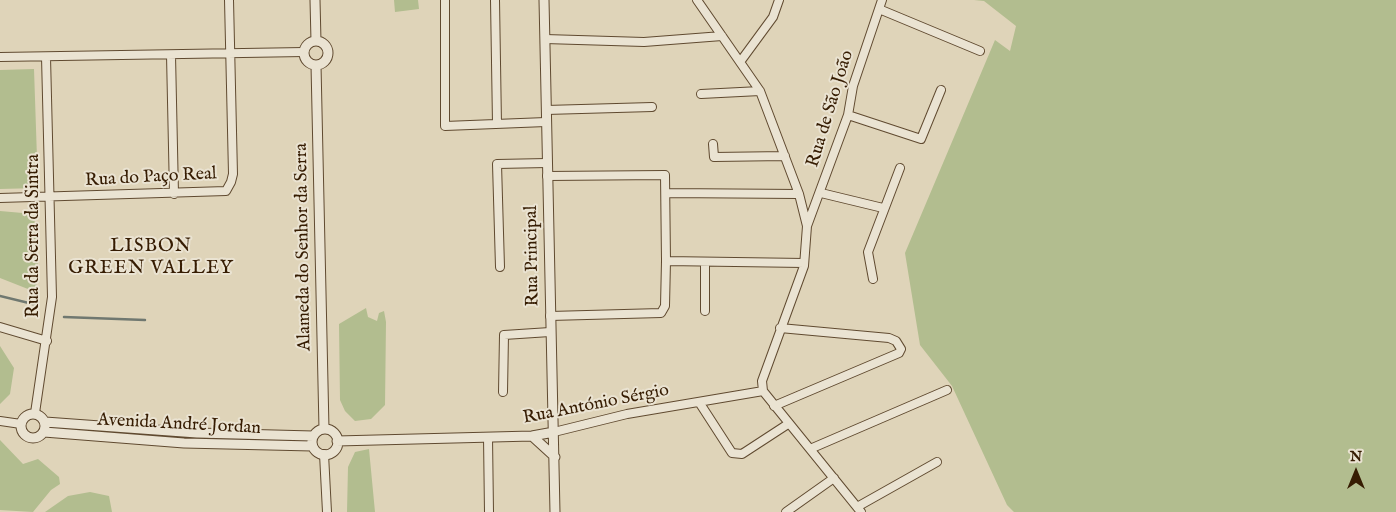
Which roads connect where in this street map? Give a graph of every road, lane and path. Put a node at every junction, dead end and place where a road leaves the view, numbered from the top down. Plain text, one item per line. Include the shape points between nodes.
1 (229, 0) edge
2 (315, 0) edge
3 (445, 0) edge
4 (495, 0) edge
5 (544, 0) edge
6 (697, 0) edge
7 (779, 0) edge
8 (882, 0) edge
9 (879, 9) junction
10 (722, 36) junction
11 (545, 39) junction
12 (316, 41) junction
13 (980, 51) dead end
14 (304, 52) junction
15 (231, 54) junction
16 (171, 55) junction
17 (46, 57) junction
18 (0, 58) edge
19 (740, 62) junction
20 (316, 65) junction
21 (941, 90) dead end
22 (760, 91) junction
23 (701, 94) dead end
24 (652, 107) dead end
25 (546, 110) junction
26 (848, 115) junction
27 (546, 122) junction
28 (497, 124) junction
29 (713, 144) dead end
30 (784, 156) junction
31 (547, 163) junction
32 (900, 168) dead end
33 (547, 176) junction
34 (666, 193) junction
35 (821, 193) junction
36 (174, 194) junction
37 (799, 194) junction
38 (0, 198) edge
39 (51, 198) junction
40 (883, 208) junction
41 (807, 226) junction
42 (666, 261) junction
43 (705, 262) junction
44 (804, 263) junction
45 (500, 267) dead end
46 (873, 279) dead end
47 (705, 311) dead end
48 (550, 316) junction
49 (0, 326) edge
50 (780, 328) junction
51 (550, 332) junction
52 (47, 340) junction
53 (947, 390) dead end
54 (763, 391) junction
55 (504, 392) dead end
56 (700, 402) junction
57 (774, 406) junction
58 (35, 413) junction
59 (0, 421) edge
60 (20, 424) junction
61 (788, 424) junction
62 (45, 427) junction
63 (324, 429) junction
64 (554, 432) junction
65 (532, 436) junction
66 (488, 437) junction
67 (313, 441) junction
68 (337, 441) junction
69 (810, 449) junction
70 (324, 454) junction
71 (555, 457) junction
72 (937, 462) dead end
73 (834, 478) junction
74 (859, 509) edge
75 (557, 511) edge
76 (328, 512) edge
77 (489, 512) edge
78 (786, 512) edge

1 - 15 street, Rua do Paço Real
2 - 12 street
3 - 28 street via 445,126
4 - 28 street
5 - 11 street, Rua Principal
6 - 10 street
7 - 19 street via 773,17
8 - 9 street, Rua de São João
9 - 13 street
9 - 26 street, Rua de São João via 853,86
10 - 11 street via 644,42
10 - 19 street
11 - 25 street, Rua Principal
12 - 14 street via 308,44
12 - 20 street via 325,44 329,53 325,62
14 - 15 street
14 - 20 street via 307,62
15 - 16 street
15 - 36 street, Rua do Paço Real via 231,182 226,190 217,192
16 - 17 street
16 - 36 street
17 - 18 street
17 - 39 street, Rua da Serra da Sintra
19 - 22 street
20 - 63 street, Alameda do Senhor da Serra
21 - 26 street via 920,139
22 - 23 street
22 - 30 street
24 - 25 street
25 - 27 street, Rua Principal
26 - 35 street, Rua de São João
27 - 28 street
27 - 31 street, Rua Principal
29 - 30 street via 714,157
30 - 37 street
31 - 33 street, Rua Principal
31 - 45 street via 497,164
32 - 40 street
33 - 34 street via 665,175
33 - 48 street, Rua Principal
34 - 37 street
34 - 42 street
35 - 40 street
35 - 41 street, Rua de São João
36 - 39 street, Rua do Paço Real
37 - 41 street
38 - 39 street, Rua do Paço Real
39 - 52 street, Rua da Serra da Sintra via 52,297
40 - 46 street via 868,252
41 - 44 street
42 - 43 street
42 - 48 street via 665,306 661,312
43 - 44 street
43 - 47 street
44 - 50 street
48 - 51 street, Rua Principal
49 - 52 street
50 - 54 street via 762,381
50 - 57 street via 890,338 901,349 899,353
51 - 55 street via 504,335
51 - 64 street, Rua Principal
52 - 58 street, Rua da Serra da Sintra
53 - 69 street
54 - 56 street, Rua António Sérgio
54 - 57 street
56 - 61 street via 732,453 742,454
56 - 64 street, Rua António Sérgio via 627,414
57 - 61 street
58 - 60 street via 26,415
58 - 62 street
59 - 60 street
60 - 62 street via 27,437 37,438
61 - 69 street
62 - 67 street, Avenida André Jordan
63 - 67 street
63 - 68 street via 333,432
64 - 65 street, Rua António Sérgio
64 - 71 street, Rua Principal
65 - 66 street, Rua António Sérgio
65 - 71 street
66 - 68 street, Rua António Sérgio
66 - 77 street
67 - 70 street via 319,453
68 - 70 street via 334,450
69 - 73 street
70 - 76 street
71 - 75 street, Rua Principal
72 - 74 street
73 - 74 street
73 - 78 street

